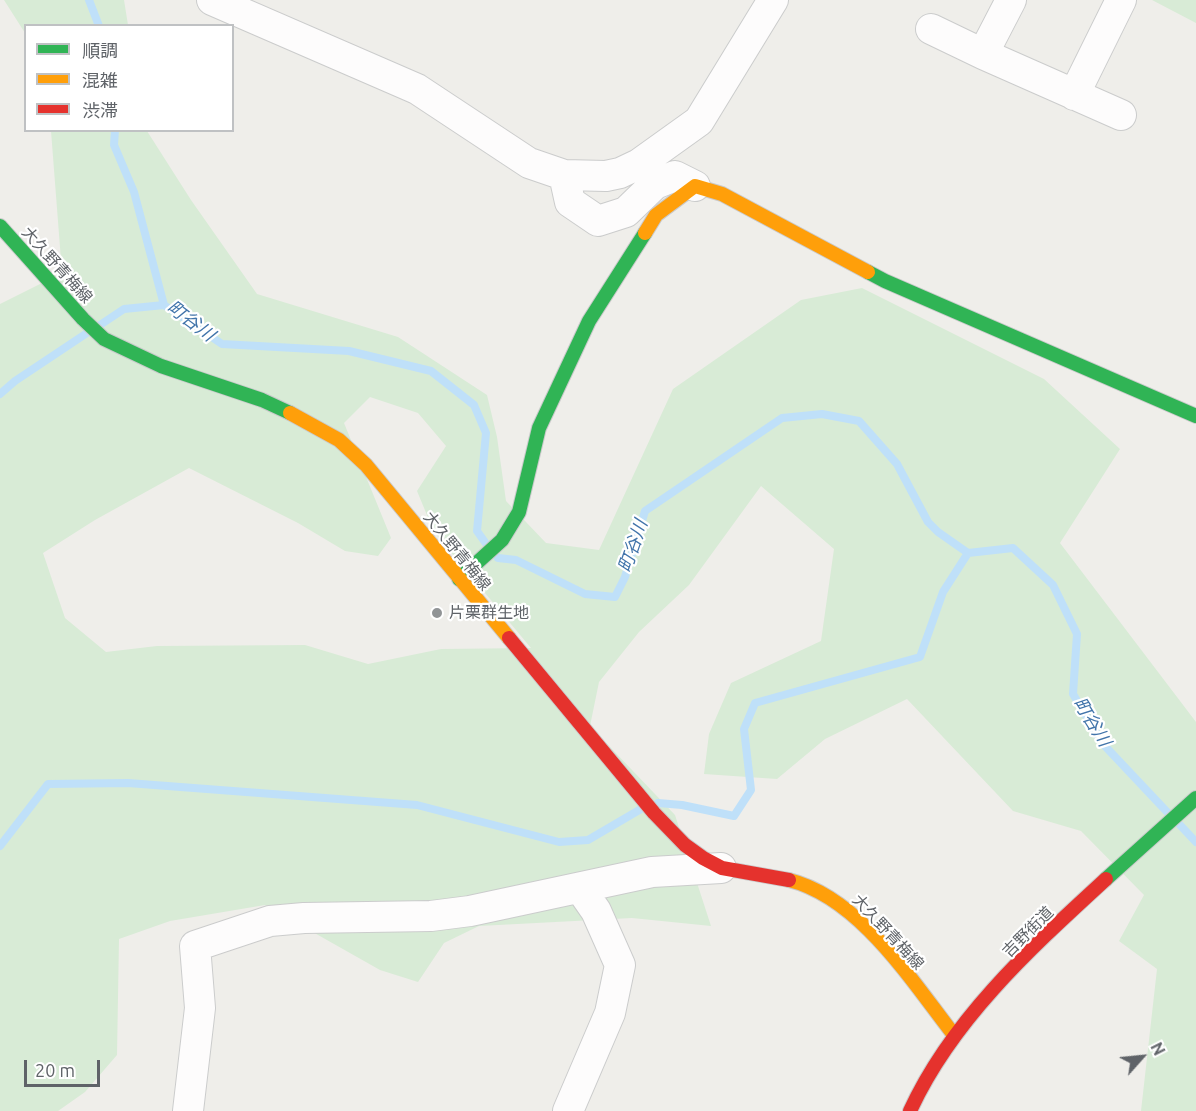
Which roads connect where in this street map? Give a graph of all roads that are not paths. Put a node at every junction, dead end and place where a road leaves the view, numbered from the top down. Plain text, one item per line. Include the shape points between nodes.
1 (212, 0) edge
2 (773, 0) edge
3 (1011, 0) edge
4 (1121, 0) edge
5 (276, 13) edge
6 (932, 29) dead end
7 (983, 54) junction
8 (1074, 95) junction
9 (1121, 115) dead end
10 (564, 175) junction
11 (695, 186) junction
12 (0, 226) edge
13 (1196, 416) edge
14 (459, 579) junction
15 (1196, 798) edge
16 (721, 868) junction
17 (580, 888) junction
18 (954, 1035) junction
19 (188, 1111) edge
20 (568, 1111) edge
21 (910, 1111) edge

1 - 5 street
2 - 10 street via 699,121 620,173
3 - 7 street
4 - 8 street
5 - 10 street via 341,57 417,89 529,163
6 - 7 street
7 - 8 street
8 - 9 street
10 - 11 street via 570,202 598,222 626,212 656,184 675,176
11 - 13 main road via 722,194 885,281
11 - 14 main road via 656,215 589,321 538,428 519,512 502,540
12 - 14 main road, 大久野青梅線 via 104,339 161,366 262,400 339,440 366,465
14 - 16 main road, 大久野青梅線 via 654,813 696,854
15 - 18 main road, 吉野街道 via 1031,949
16 - 17 street via 652,872
16 - 18 main road, 大久野青梅線 via 792,880 843,905 872,934
17 - 19 street via 431,916 270,921 195,946 200,1008
17 - 20 street via 596,911 620,965 610,1013
18 - 21 main road, 吉野街道 via 921,1083

